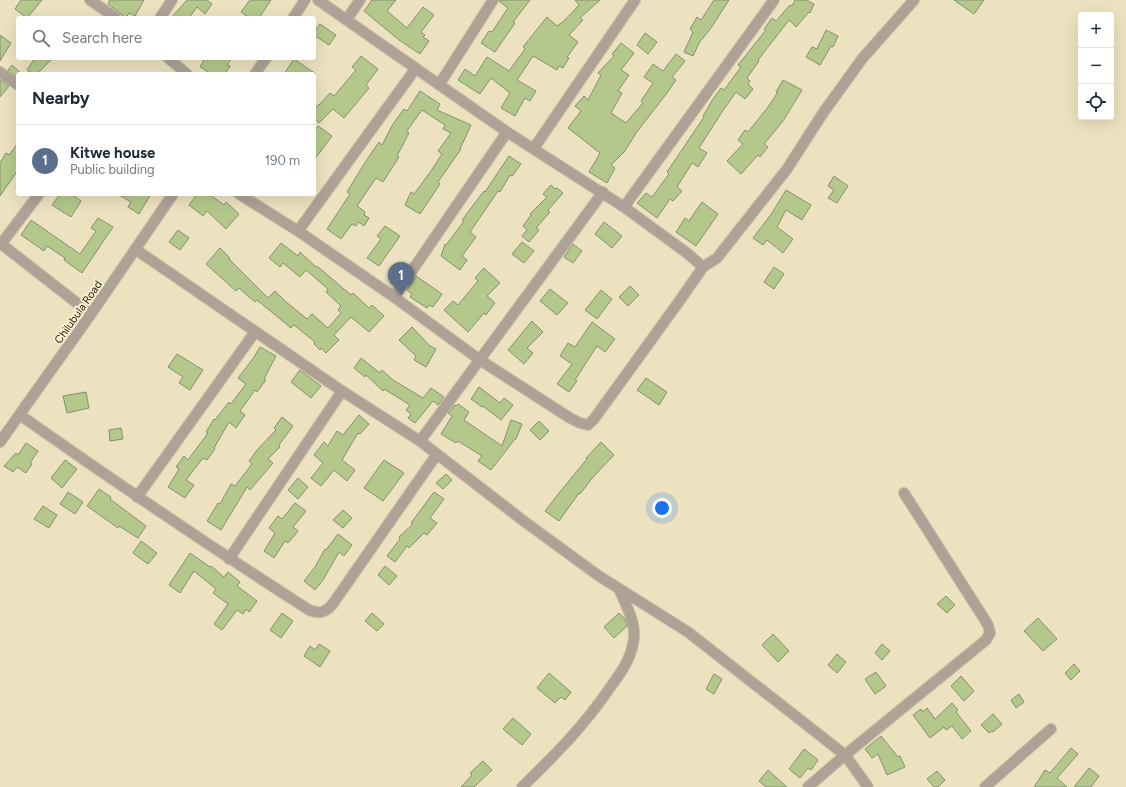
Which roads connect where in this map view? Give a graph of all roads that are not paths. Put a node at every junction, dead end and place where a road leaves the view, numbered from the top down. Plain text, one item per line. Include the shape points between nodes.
1 (90, 0) edge
2 (172, 0) edge
3 (305, 0) edge
4 (318, 0) edge
5 (360, 0) edge
6 (493, 0) edge
7 (634, 0) edge
8 (774, 0) edge
9 (914, 0) edge
10 (113, 16) edge
11 (161, 16) edge
12 (294, 16) edge
13 (347, 19) junction
14 (170, 60) edge
15 (265, 60) edge
16 (416, 68) junction
17 (0, 72) edge
18 (185, 72) edge
19 (256, 72) edge
20 (16, 83) edge
21 (439, 85) junction
22 (507, 132) junction
23 (534, 148) junction
24 (603, 192) junction
25 (37, 196) edge
26 (168, 196) edge
27 (242, 196) edge
28 (624, 207) junction
29 (298, 231) junction
30 (0, 244) edge
31 (135, 249) junction
32 (703, 267) junction
33 (394, 297) junction
34 (91, 314) junction
35 (255, 332) junction
36 (480, 360) junction
37 (342, 391) junction
38 (20, 415) junction
39 (420, 441) junction
40 (0, 442) edge
41 (437, 454) junction
42 (904, 492) dead end
43 (137, 497) junction
44 (229, 559) junction
45 (620, 591) junction
46 (1051, 729) dead end
47 (845, 755) junction
48 (522, 787) edge
49 (808, 787) edge
50 (868, 787) edge
51 (985, 787) edge

1 - 10 street
2 - 11 street
3 - 12 street
4 - 13 street
5 - 13 street
6 - 21 street
7 - 23 street
8 - 28 street
9 - 32 street via 862,59 787,169 717,258
13 - 16 street
14 - 18 street
15 - 19 street
16 - 21 street
16 - 29 street
17 - 20 street
21 - 22 street
22 - 23 street
22 - 33 street
23 - 24 street
24 - 28 street
24 - 36 street
25 - 30 street
26 - 31 street, Chilubula Road
27 - 29 street
28 - 32 street
29 - 33 street
30 - 34 street
31 - 34 street, Chilubula Road
31 - 35 street
32 - 36 street via 588,425 570,418
33 - 36 street
34 - 38 street, Chilubula Road
35 - 37 street
35 - 43 street
36 - 39 street
37 - 39 street
37 - 44 street
38 - 40 street, Chilubula Road
38 - 43 street
39 - 41 street
41 - 44 street via 325,612 309,610
41 - 45 street
42 - 47 street via 984,617 990,633 986,640
43 - 44 street
45 - 47 street via 688,632
45 - 48 street via 632,619 634,636 631,653 624,669 580,728
46 - 51 street
47 - 49 street
47 - 50 street

